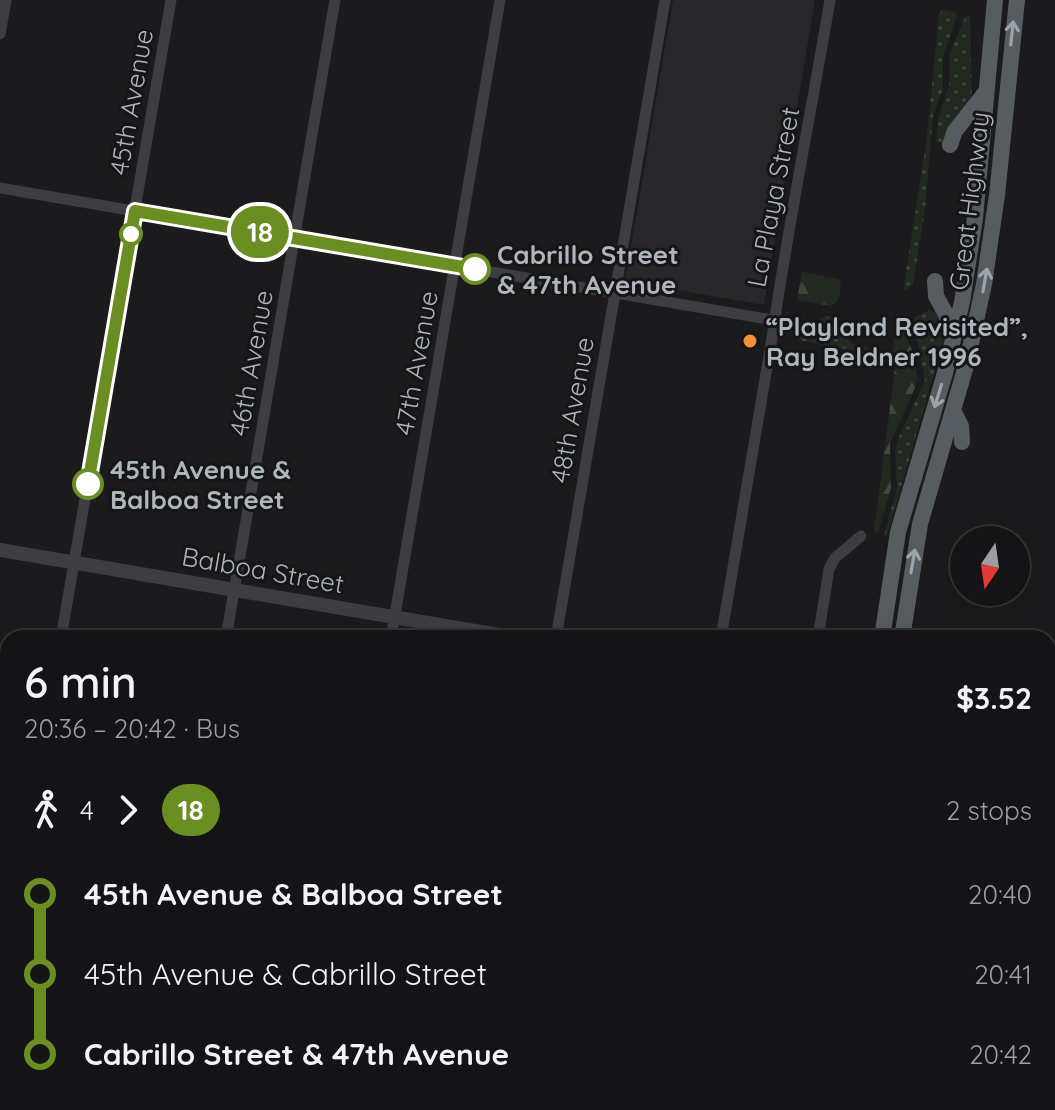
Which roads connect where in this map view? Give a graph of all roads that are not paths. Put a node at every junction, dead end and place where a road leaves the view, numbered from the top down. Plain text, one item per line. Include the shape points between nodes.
1 (6, 0) edge
2 (171, 0) edge
3 (335, 0) edge
4 (500, 0) edge
5 (665, 0) edge
6 (830, 0) edge
7 (995, 0) edge
8 (1017, 0) edge
9 (0, 34) edge
10 (986, 91) junction
11 (950, 145) dead end
12 (0, 188) edge
13 (135, 211) junction
14 (294, 238) junction
15 (455, 266) junction
16 (935, 281) dead end
17 (615, 293) junction
18 (773, 320) junction
19 (955, 331) junction
20 (953, 410) junction
21 (962, 442) dead end
22 (861, 536) dead end
23 (0, 550) edge
24 (74, 562) junction
25 (234, 590) junction
26 (394, 617) junction
27 (62, 630) edge
28 (227, 630) edge
29 (392, 630) edge
30 (470, 630) edge
31 (557, 630) edge
32 (722, 630) edge
33 (819, 630) edge
34 (883, 630) edge
35 (903, 630) edge

1 - 9 street
2 - 13 street, 45th Avenue
3 - 14 street, 46th Avenue
4 - 15 street, 47th Avenue
5 - 17 street, 48th Avenue
6 - 18 street, La Playa Street
7 - 10 main road, Great Highway
20 -> 8 main road, Great Highway via 991,245
10 - 11 main road
10 - 19 main road, Great Highway via 973,231
12 - 13 street
13 - 14 street
13 - 24 street, 45th Avenue
14 - 15 street
14 - 25 street, 46th Avenue
15 - 17 street
15 - 26 street, 47th Avenue
16 - 19 main road via 936,296
17 - 18 street
17 - 31 street, 48th Avenue
18 - 32 street, La Playa Street
19 -> 34 main road, Great Highway via 898,532
20 - 21 main road
35 -> 20 main road, Great Highway via 917,537
22 - 33 street via 829,569
23 - 24 street, Balboa Street
24 - 25 street, Balboa Street
24 - 27 street, 45th Avenue
25 - 26 street, Balboa Street
25 - 28 street, 46th Avenue
26 - 29 street, 47th Avenue
26 - 30 street, Balboa Street

